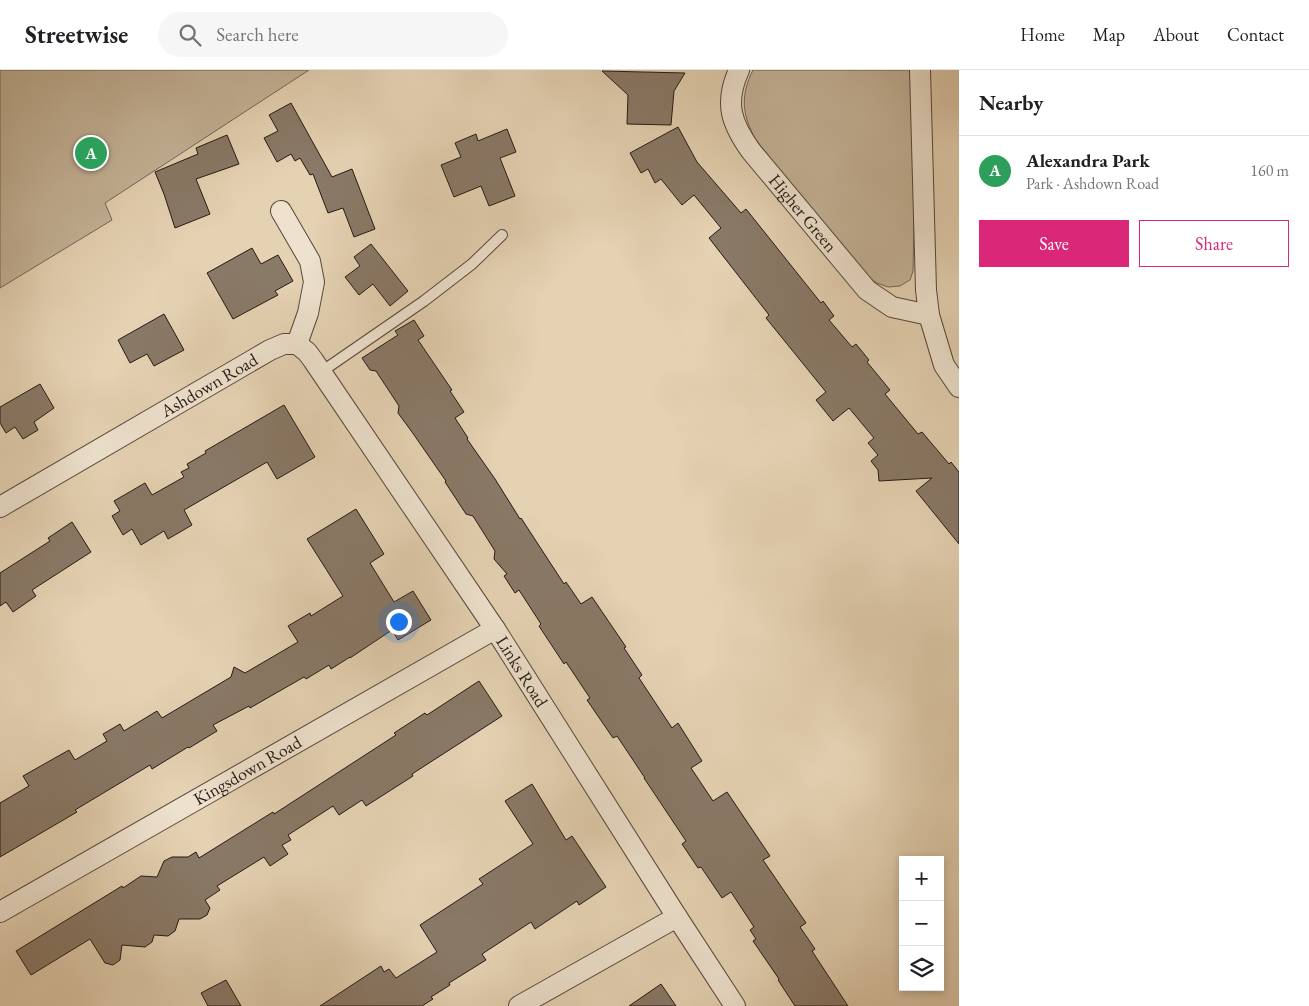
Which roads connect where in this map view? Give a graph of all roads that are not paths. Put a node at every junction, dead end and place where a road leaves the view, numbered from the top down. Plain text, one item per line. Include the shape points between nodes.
1 (739, 70) edge
2 (920, 70) edge
3 (281, 212) dead end
4 (502, 235) dead end
5 (929, 315) junction
6 (297, 344) junction
7 (321, 372) junction
8 (959, 387) edge
9 (0, 506) edge
10 (495, 629) junction
11 (0, 912) edge
12 (677, 917) junction
13 (519, 1006) edge
14 (735, 1006) edge

1 - 5 street, Higher Green via 730,99 732,116 751,151 867,290 892,307
2 - 5 street
3 - 6 street via 310,261 314,282
4 - 7 lane via 472,264 424,301
5 - 8 street via 944,365
6 - 7 street, Links Road
6 - 9 street, Ashdown Road via 284,344 270,350
7 - 10 street, Links Road
10 - 11 street, Kingsdown Road
10 - 12 street, Links Road
12 - 13 street
12 - 14 street, Links Road

